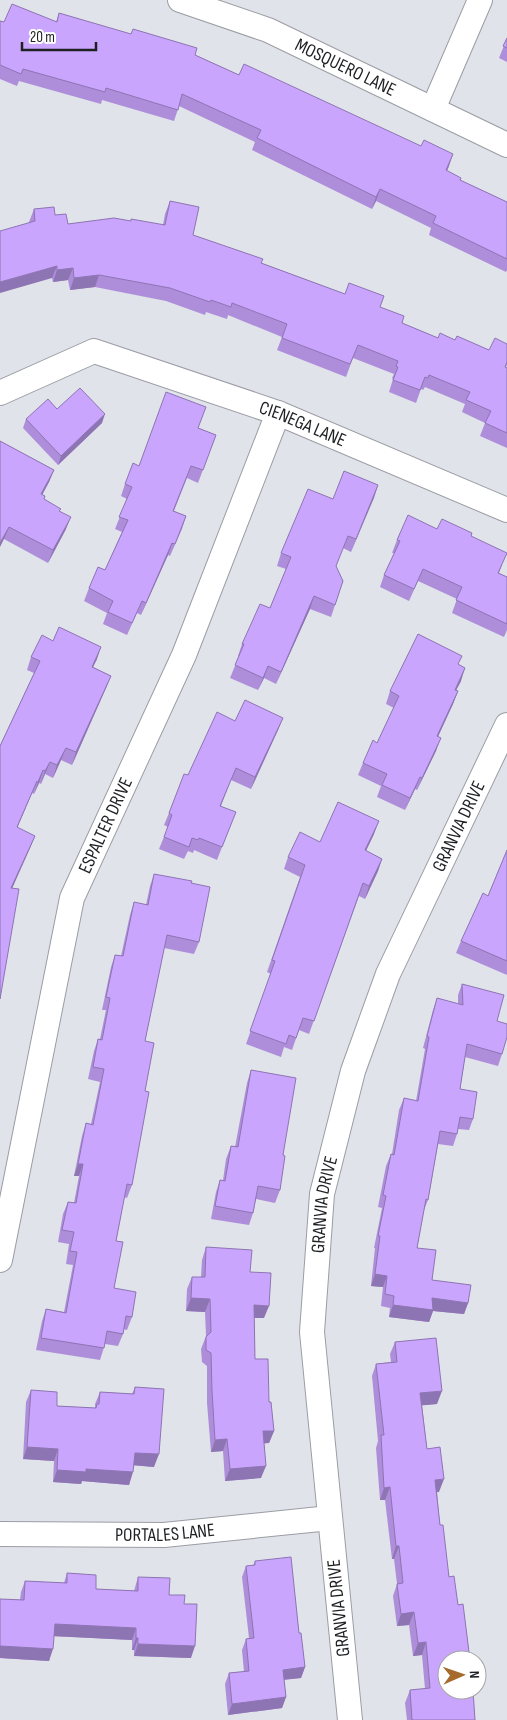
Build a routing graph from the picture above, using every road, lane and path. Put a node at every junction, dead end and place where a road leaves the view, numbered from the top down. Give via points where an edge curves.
1 (180, 0) edge
2 (480, 0) edge
3 (433, 109) junction
4 (507, 145) edge
5 (0, 393) edge
6 (278, 412) junction
7 (507, 510) edge
8 (507, 725) edge
9 (0, 1260) edge
10 (330, 1518) junction
11 (0, 1534) edge
12 (350, 1720) edge

1 - 3 street, MOSQUERO LANE via 268,30
2 - 3 street
3 - 4 street, MOSQUERO LANE
5 - 6 street, CIENEGA LANE via 94,351
6 - 7 street, CIENEGA LANE
6 - 9 street, ESPALTER DRIVE via 184,655 72,898
8 - 10 street, GRANVIA DRIVE via 388,974 353,1071 322,1194 312,1332
10 - 11 street, PORTALES LANE via 164,1535
10 - 12 street, GRANVIA DRIVE

